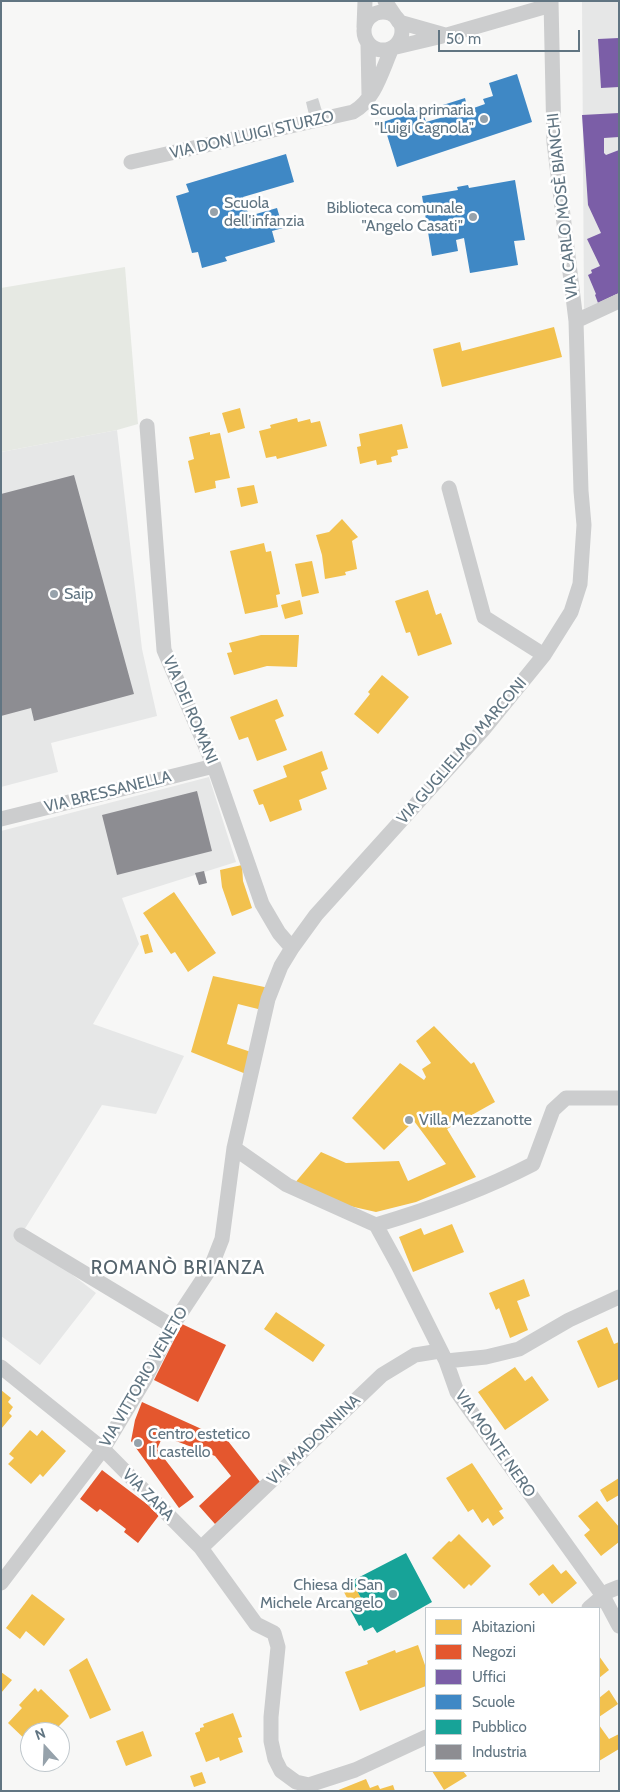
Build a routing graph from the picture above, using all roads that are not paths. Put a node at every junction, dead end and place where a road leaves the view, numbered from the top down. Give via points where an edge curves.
1 (365, 1) edge
2 (385, 1) edge
3 (551, 3) edge
4 (399, 22) junction
5 (447, 35) junction
6 (366, 37) junction
7 (392, 48) junction
8 (369, 99) junction
9 (131, 162) dead end
10 (619, 301) edge
11 (576, 321) junction
12 (147, 426) dead end
13 (449, 488) dead end
14 (544, 655) junction
15 (214, 766) junction
16 (1, 819) edge
17 (292, 948) junction
18 (619, 1098) edge
19 (234, 1148) junction
20 (376, 1225) junction
21 (21, 1235) dead end
22 (619, 1298) edge
23 (172, 1326) junction
24 (443, 1356) junction
25 (1, 1367) edge
26 (103, 1449) junction
27 (200, 1548) junction
28 (1, 1583) edge
29 (619, 1587) edge
30 (603, 1596) junction
31 (590, 1607) edge
32 (619, 1626) edge
33 (425, 1737) edge

1 - 6 street
2 - 4 street
3 - 5 street
3 - 11 street, VIA CARLO MOSÈ BIANCHI via 554,142
4 - 5 street
4 - 6 street via 391,14 379,13 368,19
4 - 7 street via 402,34
5 - 7 street
6 - 7 street via 372,47
6 - 8 street
7 - 8 street
8 - 9 street, VIA DON LUIGI STURZO via 353,112
10 - 11 street
11 - 14 street, VIA GUGLIELMO MARCONI via 584,525 580,584 571,612
12 - 15 street, VIA DEI ROMANI via 164,650
13 - 14 street via 484,618
14 - 17 street, VIA GUGLIELMO MARCONI via 483,730 316,915
15 - 16 street, VIA BRESSANELLA
15 - 17 street, VIA DEI ROMANI via 262,904
17 - 19 street, VIA GUGLIELMO MARCONI via 268,999
18 - 20 street via 566,1098 553,1110 533,1164 505,1179
19 - 20 street via 287,1185
19 - 23 street, VIA VITTORIO VENETO via 222,1240 211,1267
20 - 24 street, VIA MONTE NERO
21 - 23 street
22 - 24 street, VIA MADONNINA via 569,1320 519,1349 486,1357
23 - 26 street, VIA VITTORIO VENETO
24 - 27 street, VIA MADONNINA via 414,1355 382,1374
24 - 30 street, VIA MONTE NERO via 457,1392
25 - 26 street, VIA ZARA
26 - 27 street, VIA ZARA
26 - 28 street, VIA VITTORIO VENETO
27 - 33 street, VIA ZARA via 256,1624 274,1633 278,1647 271,1742 281,1771 296,1782 309,1785 355,1770
29 - 30 street
30 - 31 street
30 - 32 street, VIA MONTE NERO

